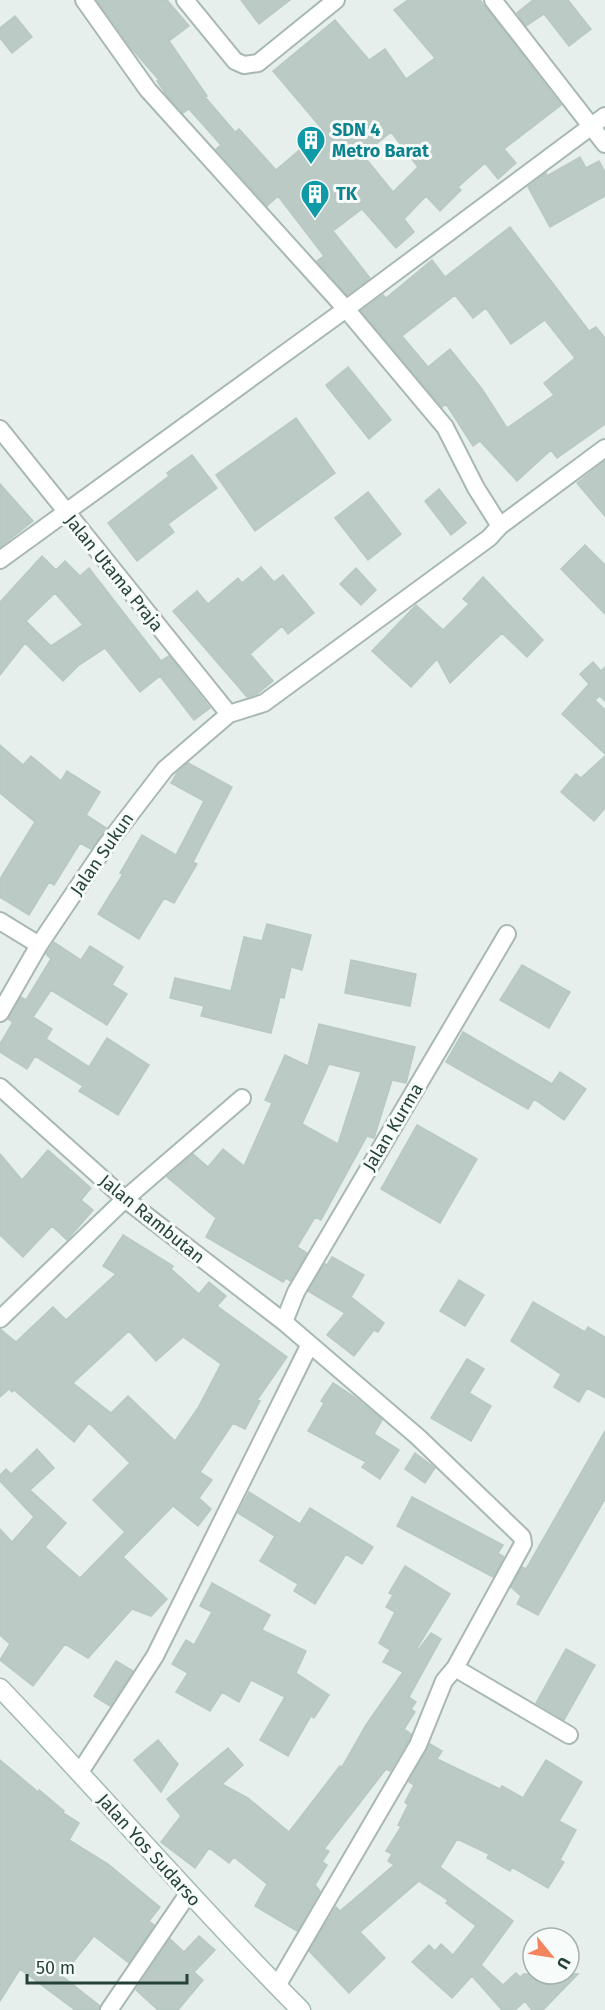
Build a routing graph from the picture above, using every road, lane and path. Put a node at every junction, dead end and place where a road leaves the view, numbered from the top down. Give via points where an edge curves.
1 (84, 0) edge
2 (185, 0) edge
3 (336, 0) edge
4 (493, 0) edge
5 (605, 116) edge
6 (591, 126) junction
7 (605, 144) edge
8 (346, 309) junction
9 (0, 429) edge
10 (605, 448) edge
11 (66, 514) junction
12 (500, 526) junction
13 (0, 560) edge
14 (229, 714) junction
15 (0, 921) edge
16 (507, 934) dead end
17 (39, 945) junction
18 (0, 1013) edge
19 (0, 1087) edge
20 (242, 1098) dead end
21 (124, 1199) junction
22 (0, 1319) edge
23 (284, 1322) junction
24 (309, 1346) junction
25 (455, 1668) junction
26 (0, 1688) edge
27 (569, 1735) dead end
28 (80, 1772) junction
29 (188, 1894) junction
30 (277, 1986) junction
31 (109, 2010) edge
32 (301, 2010) edge

1 - 8 street via 148,90
2 - 3 street via 235,61 249,66 258,63
4 - 6 street
5 - 6 street
6 - 7 street
6 - 8 street
8 - 11 street
8 - 12 street via 445,427
9 - 11 street, Jalan Utama Praja
10 - 12 street
11 - 13 street
11 - 14 street, Jalan Utama Praja
12 - 14 street via 264,703
14 - 17 street, Jalan Sukun via 165,769 105,847
15 - 17 street
16 - 23 street, Jalan Kurma via 296,1292
17 - 18 street, Jalan Sukun
19 - 21 street, Jalan Rambutan
20 - 21 street
21 - 22 street
21 - 23 street, Jalan Rambutan
23 - 24 street, Jalan Rambutan
24 - 25 street, Jalan Rambutan via 418,1437 522,1537 523,1544
24 - 28 street via 155,1656
25 - 27 street
25 - 30 street via 444,1681 418,1745
26 - 28 street, Jalan Yos Sudarso
28 - 29 street, Jalan Yos Sudarso
29 - 30 street, Jalan Yos Sudarso
29 - 31 street
30 - 32 street, Jalan Yos Sudarso

